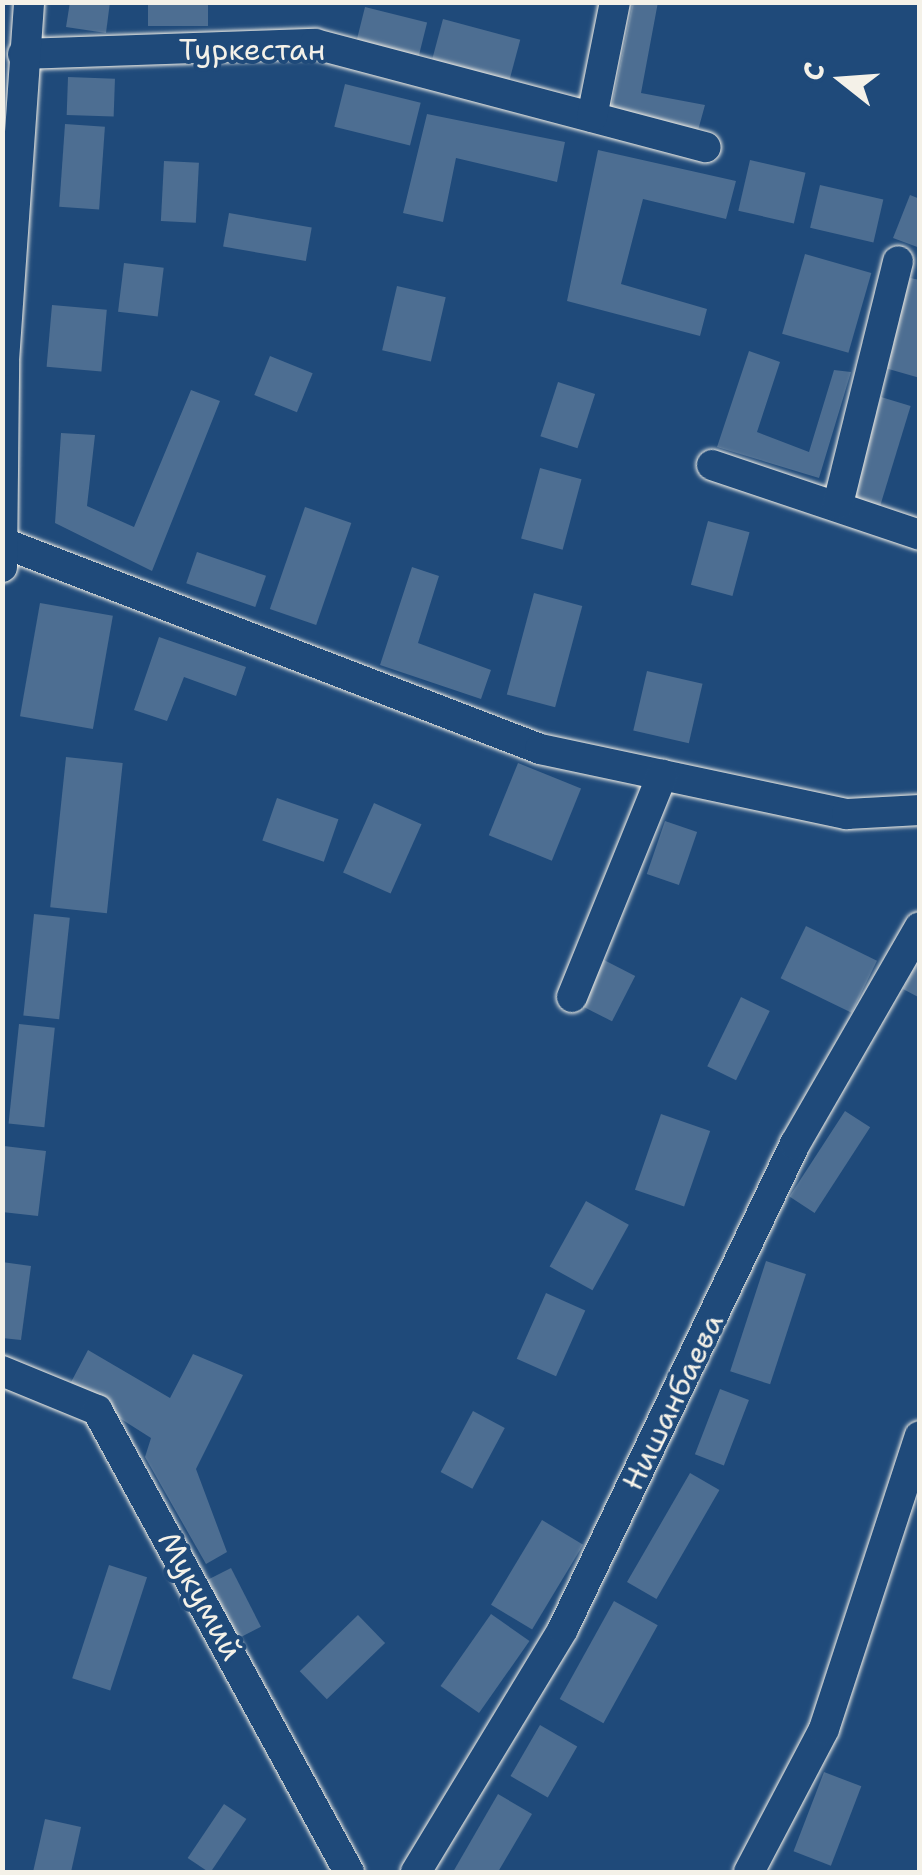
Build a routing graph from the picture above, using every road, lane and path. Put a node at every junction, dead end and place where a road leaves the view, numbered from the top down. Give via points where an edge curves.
1 (29, 2) edge
2 (615, 2) edge
3 (22, 54) junction
4 (592, 117) junction
5 (706, 148) dead end
6 (898, 261) dead end
7 (3, 361) edge
8 (712, 464) dead end
9 (838, 504) junction
10 (920, 535) edge
11 (4, 556) edge
12 (662, 775) junction
13 (920, 810) edge
14 (920, 927) edge
15 (572, 998) dead end
16 (2, 1371) edge
17 (920, 1436) edge
18 (349, 1872) edge
19 (416, 1872) edge
20 (750, 1872) edge

1 - 3 street
2 - 4 street
3 - 4 street, Туркестан via 315,44
3 - 7 street
4 - 5 street, Туркестан
6 - 9 street
7 - 11 street
8 - 9 street
9 - 10 street
11 - 12 street via 540,749
12 - 13 street via 847,814
12 - 15 street
14 - 19 street, Нишанбаева via 795,1144 563,1629
16 - 18 street, Мукумий via 97,1410
17 - 20 street via 824,1729

